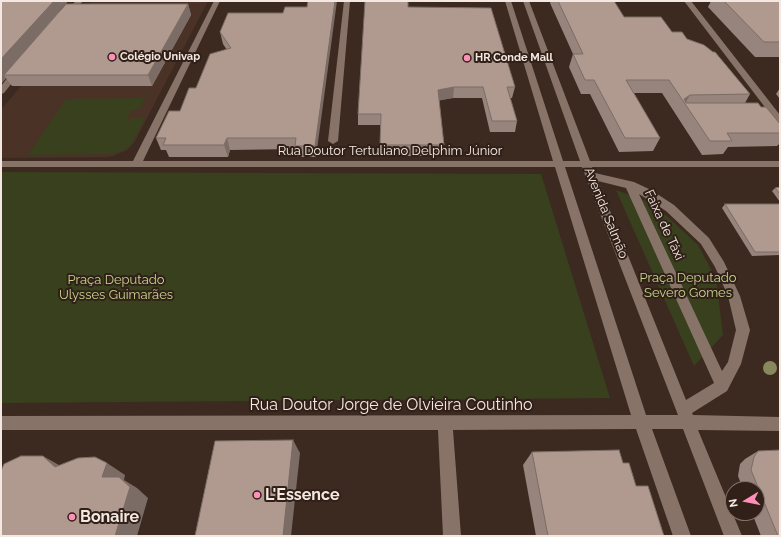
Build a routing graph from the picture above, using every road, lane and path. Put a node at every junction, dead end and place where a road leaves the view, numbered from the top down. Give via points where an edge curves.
1 (80, 1) edge
2 (217, 1) edge
3 (347, 1) edge
4 (508, 1) edge
5 (526, 1) edge
6 (687, 1) edge
7 (60, 22) edge
8 (26, 62) edge
9 (1, 91) edge
10 (758, 112) edge
11 (772, 112) junction
12 (780, 122) edge
13 (333, 141) dead end
14 (1, 164) edge
15 (136, 164) junction
16 (558, 164) junction
17 (586, 164) junction
18 (780, 164) edge
19 (591, 176) junction
20 (630, 185) junction
21 (722, 386) junction
22 (685, 416) junction
23 (444, 422) junction
24 (643, 422) junction
25 (1, 423) edge
26 (780, 424) edge
27 (452, 536) edge
28 (682, 536) edge
29 (733, 536) edge

1 - 7 street
2 - 15 street
3 - 13 street
4 - 16 street, Avenida Salmão
5 - 17 street, Avenida Salmão
6 - 11 street
8 - 9 street
10 - 11 street
11 - 12 street
14 - 15 street, Rua Doutor Tertuliano Delphim Júnior
15 - 16 street, Rua Doutor Tertuliano Delphim Júnior
16 - 17 street, Rua Doutor Tertuliano Delphim Júnior
16 - 24 street, Avenida Salmão via 630,390
17 - 18 street, Rua Doutor Tertuliano Delphim Júnior
17 - 19 street, Avenida Salmão
19 - 20 street
19 - 22 street, Avenida Salmão
20 - 21 street, Faixa de Táxi
20 - 21 street via 670,208 705,241 720,265 731,290 743,330 734,364
21 - 22 street
22 - 24 street, Rua Doutor Jorge de Olvieira Coutinho
22 - 26 street, Rua Doutor Jorge de Olvieira Coutinho
22 - 29 street, Avenida Salmão
23 - 24 street, Rua Doutor Jorge de Olvieira Coutinho
23 - 25 street, Rua Doutor Jorge de Olvieira Coutinho
23 - 27 street
24 - 28 street, Avenida Salmão

